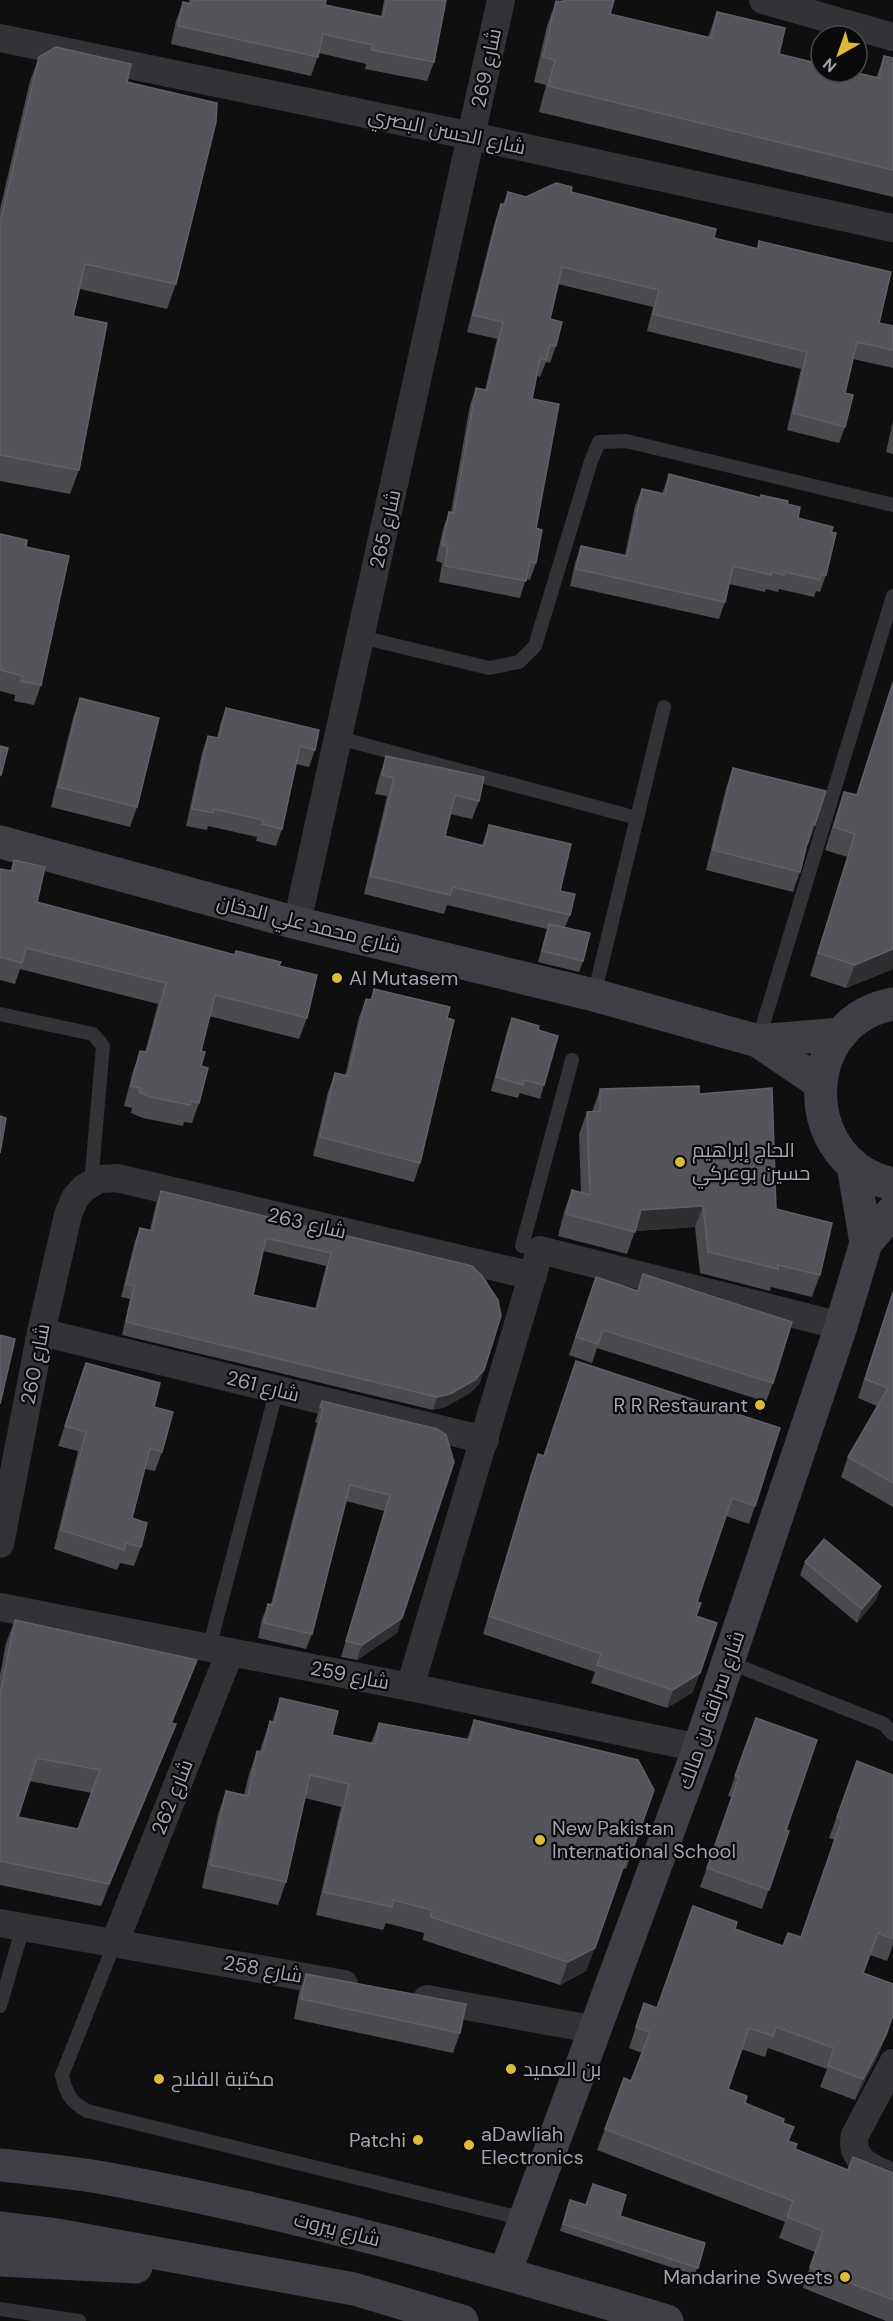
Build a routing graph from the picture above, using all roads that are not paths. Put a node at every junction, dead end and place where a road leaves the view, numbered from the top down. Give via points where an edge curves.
1 (501, 0) edge
2 (769, 1) edge
3 (893, 37) edge
4 (0, 38) edge
5 (472, 136) junction
6 (893, 228) edge
7 (893, 505) edge
8 (893, 596) edge
9 (362, 637) junction
10 (664, 707) dead end
11 (339, 738) junction
12 (637, 818) junction
13 (0, 842) edge
14 (297, 922) junction
15 (594, 995) junction
16 (893, 1004) edge
17 (0, 1014) edge
18 (841, 1034) junction
19 (758, 1041) junction
20 (572, 1060) dead end
21 (820, 1083) junction
22 (853, 1165) junction
23 (893, 1184) edge
24 (87, 1186) junction
25 (893, 1211) edge
26 (866, 1243) junction
27 (536, 1263) junction
28 (841, 1326) junction
29 (41, 1332) junction
30 (276, 1389) junction
31 (485, 1440) junction
32 (0, 1544) edge
33 (0, 1607) edge
34 (219, 1650) junction
35 (728, 1662) junction
36 (410, 1687) junction
37 (893, 1734) edge
38 (699, 1748) junction
39 (12, 1925) edge
40 (115, 1942) junction
41 (0, 2006) edge
42 (597, 2030) junction
43 (893, 2063) edge
44 (0, 2143) edge
45 (0, 2165) edge
46 (102, 2177) junction
47 (893, 2177) edge
48 (524, 2219) junction
49 (0, 2228) edge
50 (0, 2260) edge
51 (505, 2273) junction
52 (276, 2275) junction
53 (0, 2309) edge
54 (80, 2321) edge
55 (462, 2321) edge
56 (667, 2321) edge

1 - 5 street, شارع 269
2 - 3 street
4 - 5 street, شارع الحسن البصري
5 - 6 street, شارع الحسن البصري
5 - 9 street, شارع 265
7 - 9 lane via 626,441 599,442 535,646 519,662 489,668
8 - 19 lane
9 - 11 street, شارع 265
10 - 12 lane
11 - 12 lane
11 - 14 street, شارع 265
12 - 15 lane
13 - 14 street, شارع محمد علي الدخان
14 - 15 street, شارع محمد علي الدخان
15 - 19 street, شارع محمد علي الدخان
16 - 18 street via 869,1012
17 - 24 lane via 93,1035 103,1046
18 - 19 street, شارع محمد علي الدخان
18 - 21 street via 831,1049
19 - 21 street, شارع محمد علي الدخان
20 - 27 lane via 522,1246
21 - 22 street via 826,1128
22 - 23 street
22 - 26 street, شارع سراقة بن مالك
24 - 27 street, شارع 263 via 99,1179 117,1178
24 - 29 street, شارع 260 via 75,1198 68,1215
25 - 26 street, شارع سراقة بن مالك
26 - 28 street, شارع سراقة بن مالك
27 - 28 street, شارع 263
27 - 31 street
28 - 35 street, شارع سراقة بن مالك
29 - 30 street, شارع 261
29 - 32 street, شارع 260
30 - 31 street, شارع 261
30 - 34 lane
31 - 36 street
33 - 34 street, شارع 259
34 - 36 street, شارع 259
34 - 40 street, شارع 262
35 - 37 lane via 884,1724
35 - 38 street, شارع سراقة بن مالك
36 - 38 street, شارع 259
38 - 42 street, شارع سراقة بن مالك
39 - 40 street, شارع 258
39 - 41 lane
40 - 42 street, شارع 258
40 - 48 lane via 62,2074 72,2102 87,2111
42 - 48 street, شارع سراقة بن مالك
43 - 47 street via 855,2136 854,2146 866,2164
44 - 46 street
45 - 46 street, شارع بيروت
46 - 51 street, شارع بيروت via 247,2208
48 - 51 street, شارع سراقة بن مالك
49 - 52 street
50 - 52 street
51 - 56 street, شارع بيروت
52 - 55 street via 354,2289
53 - 54 lane

